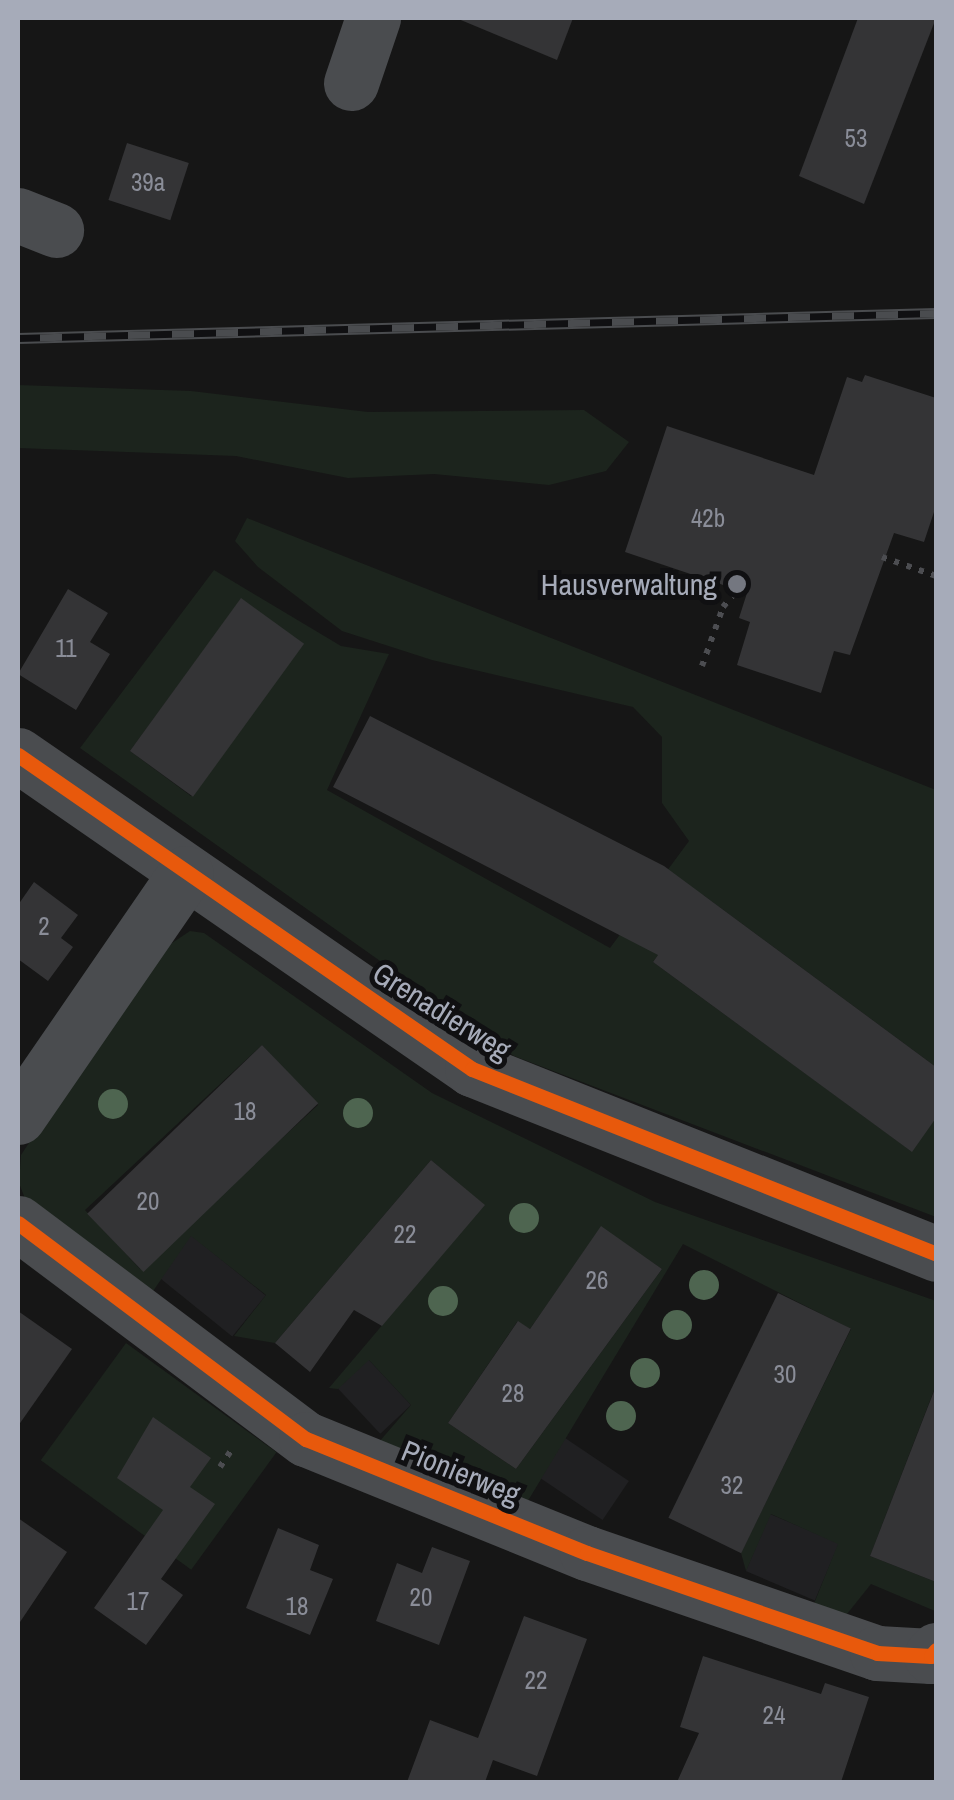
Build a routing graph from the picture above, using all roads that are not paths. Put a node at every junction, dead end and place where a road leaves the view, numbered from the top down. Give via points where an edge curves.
1 (373, 18) edge
2 (351, 82) dead end
3 (18, 755) edge
4 (186, 873) junction
5 (18, 1117) edge
6 (18, 1224) edge
7 (936, 1254) edge
8 (936, 1650) edge

1 - 2 street
3 - 4 street, Grenadierweg
4 - 5 street
4 - 7 street, Grenadierweg via 472,1069
6 - 8 street, Pionierweg via 306,1439 587,1553 877,1653 931,1656

